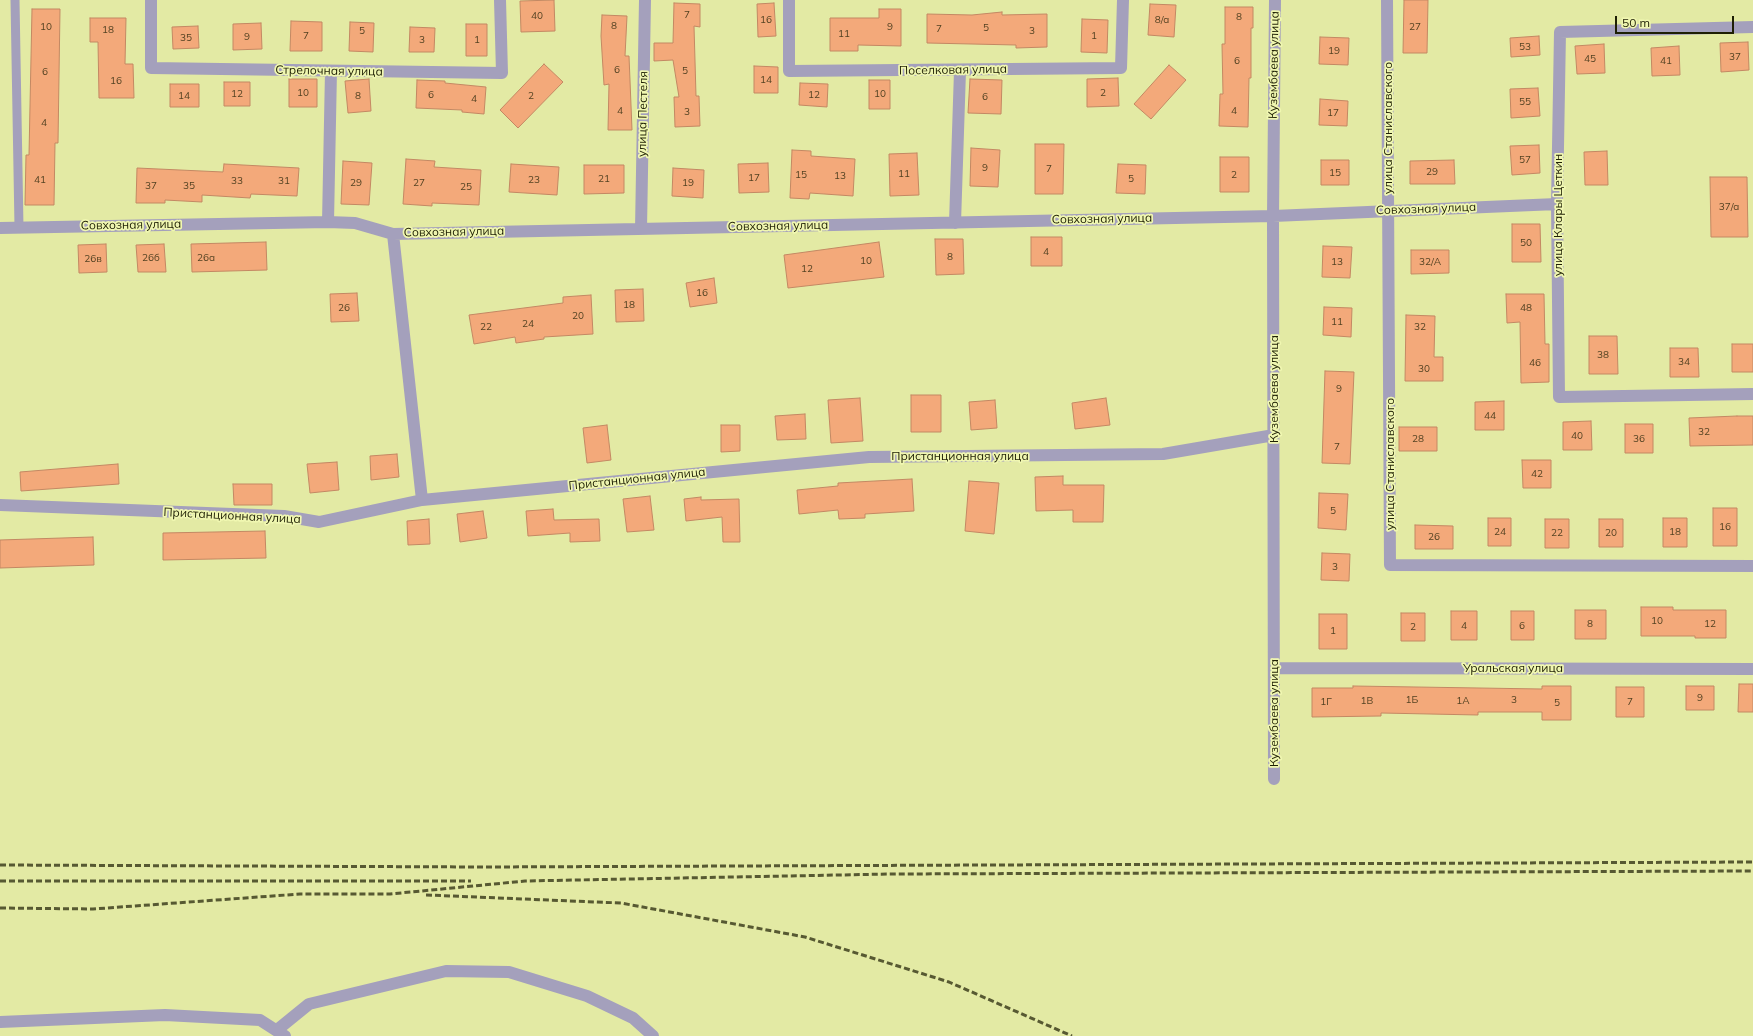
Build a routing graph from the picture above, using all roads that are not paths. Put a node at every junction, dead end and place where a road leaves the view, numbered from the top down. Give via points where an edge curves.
1 (15, 0) edge
2 (151, 0) edge
3 (500, 0) edge
4 (645, 0) edge
5 (789, 0) edge
6 (1123, 0) edge
7 (1275, 0) edge
8 (1387, 0) edge
9 (1753, 27) edge
10 (331, 71) junction
11 (960, 71) junction
12 (1557, 204) junction
13 (1388, 211) junction
14 (1273, 216) junction
15 (328, 222) junction
16 (955, 222) junction
17 (19, 227) junction
18 (0, 228) edge
19 (641, 229) junction
20 (394, 234) junction
21 (1753, 394) edge
22 (1274, 435) junction
23 (422, 500) junction
24 (0, 505) edge
25 (1753, 566) edge
26 (1274, 668) junction
27 (1753, 669) edge
28 (1274, 779) dead end
29 (0, 1022) edge
30 (281, 1033) edge
31 (653, 1036) edge

1 - 17 lane
2 - 10 street, Стрелочная улица via 151,68
3 - 10 street, Стрелочная улица via 502,73
4 - 19 street, улица Пестеля
5 - 11 street, Поселковая улица via 789,71
6 - 11 street, Поселковая улица via 1121,68
7 - 14 street, Кузембаева улица
8 - 13 street, улица Станиславского
9 - 12 street, улица Клары Цеткин via 1560,32
10 - 15 street
11 - 16 street
12 - 13 street, Совхозная улица
12 - 21 street, улица Клары Цеткин via 1559,397
13 - 14 street, Совхозная улица
13 - 25 street, улица Станиславского via 1390,565
14 - 16 street, Совхозная улица
14 - 22 street, Кузембаева улица
15 - 17 street, Совхозная улица
15 - 20 street, Совхозная улица via 355,223
16 - 19 street, Совхозная улица
17 - 18 street, Совхозная улица
19 - 20 street, Совхозная улица
20 - 23 street
22 - 23 street, Пристанционная улица via 1163,454 869,457
22 - 26 street, Кузембаева улица
23 - 24 street, Пристанционная улица via 319,522 284,516
26 - 27 street, Уральская улица
26 - 28 street, Кузембаева улица
29 - 30 street via 165,1015 260,1020
30 - 31 street via 309,1004 446,971 462,971 509,972 587,996 633,1018

